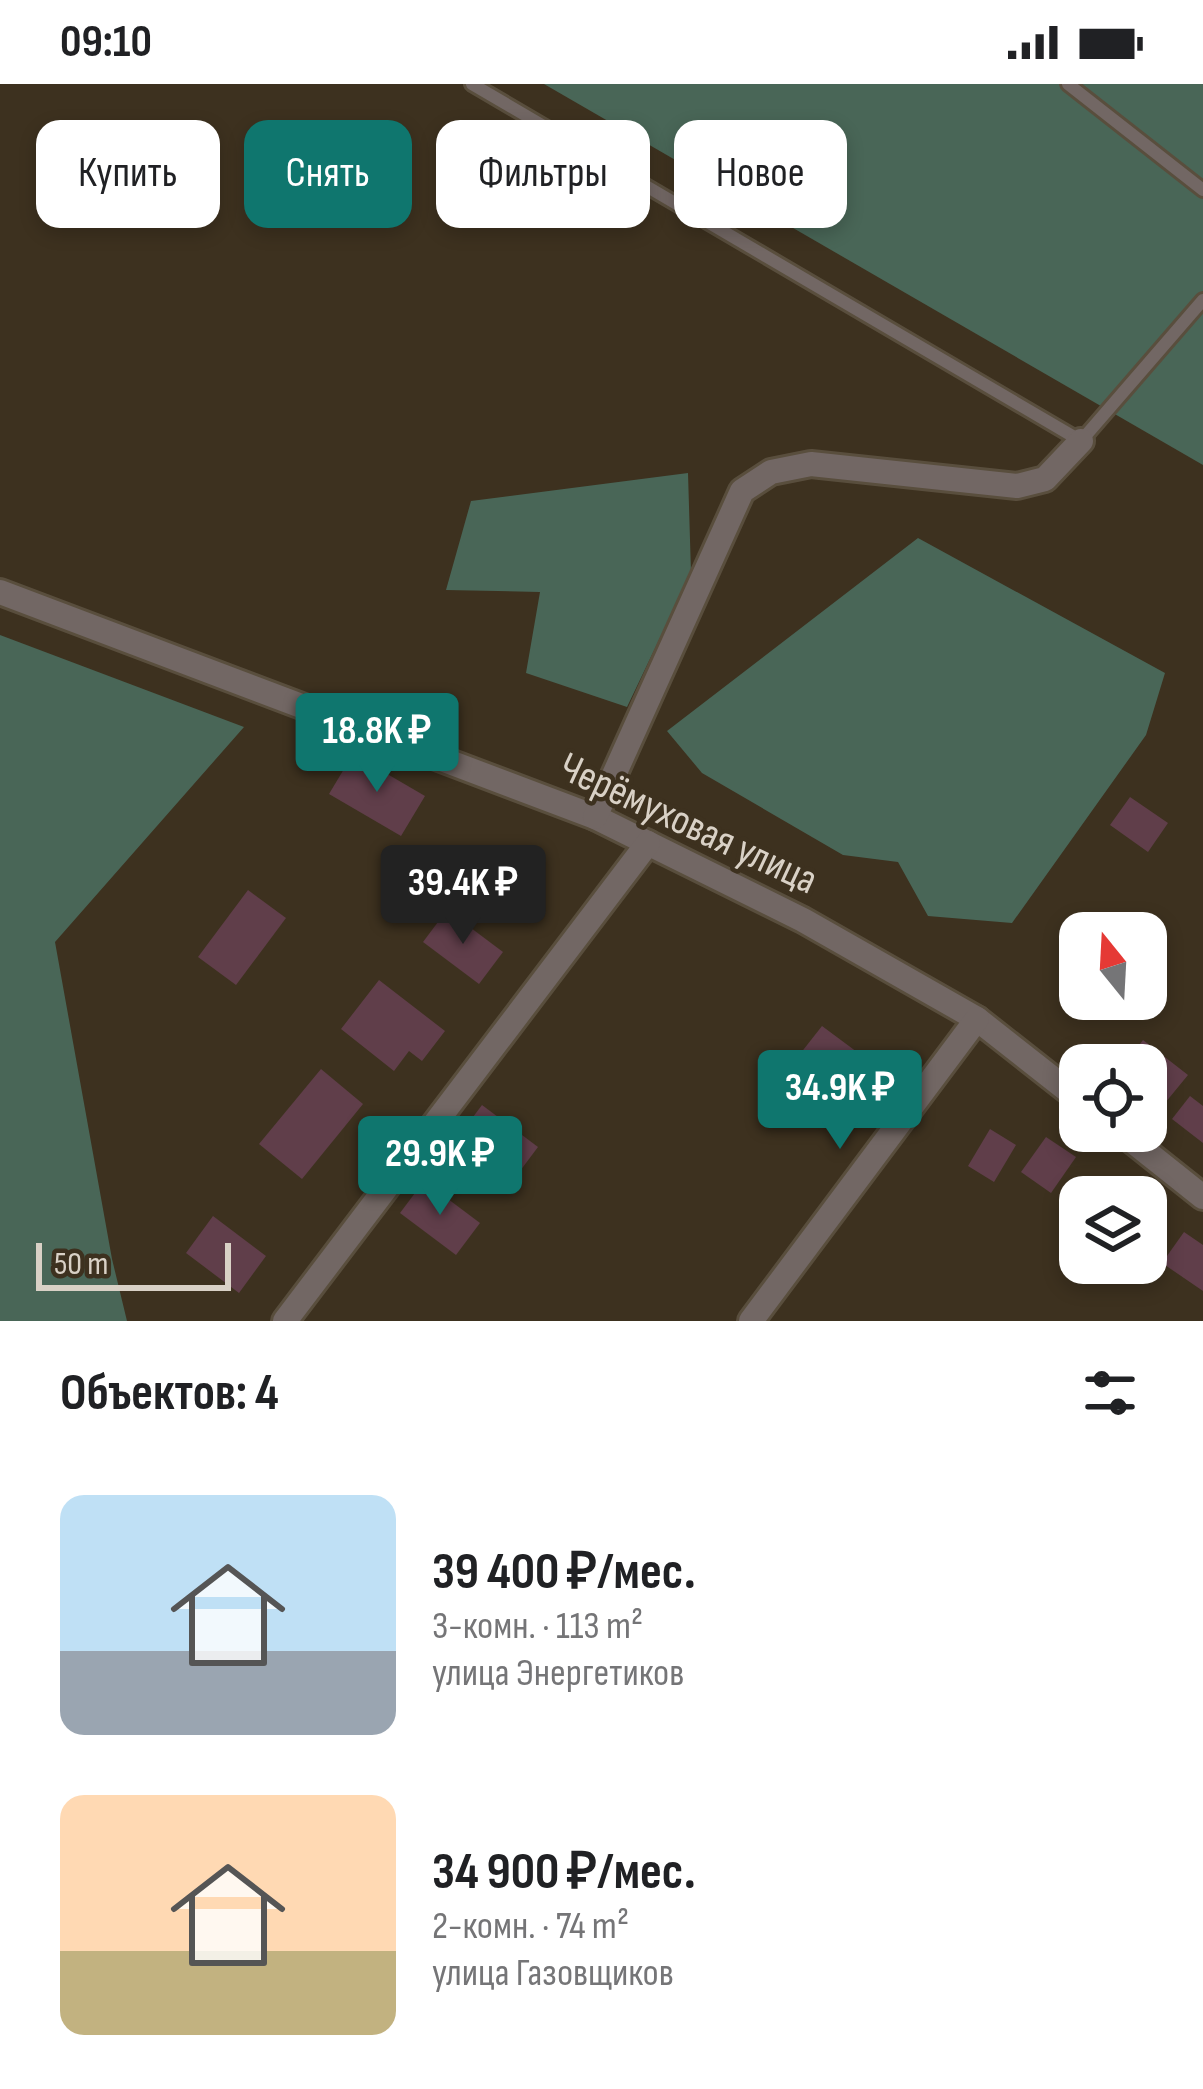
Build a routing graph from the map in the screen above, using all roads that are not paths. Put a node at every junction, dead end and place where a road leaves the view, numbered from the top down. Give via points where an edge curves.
1 (472, 84) edge
2 (1069, 84) edge
3 (1203, 190) edge
4 (1203, 300) edge
5 (1081, 441) junction
6 (0, 592) edge
7 (595, 817) junction
8 (648, 843) junction
9 (977, 1018) junction
10 (1059, 1083) edge
11 (1146, 1152) edge
12 (1203, 1197) edge
13 (285, 1321) edge
14 (751, 1321) edge

1 - 5 lane
2 - 3 lane
4 - 5 lane
5 - 7 street via 1046,478 1017,486 811,464 771,472 742,490
6 - 7 street, Черёмуховая улица
7 - 8 street, Черёмуховая улица
8 - 9 street, Черёмуховая улица
8 - 13 street
9 - 10 street, Черёмуховая улица
9 - 14 street
11 - 12 street

